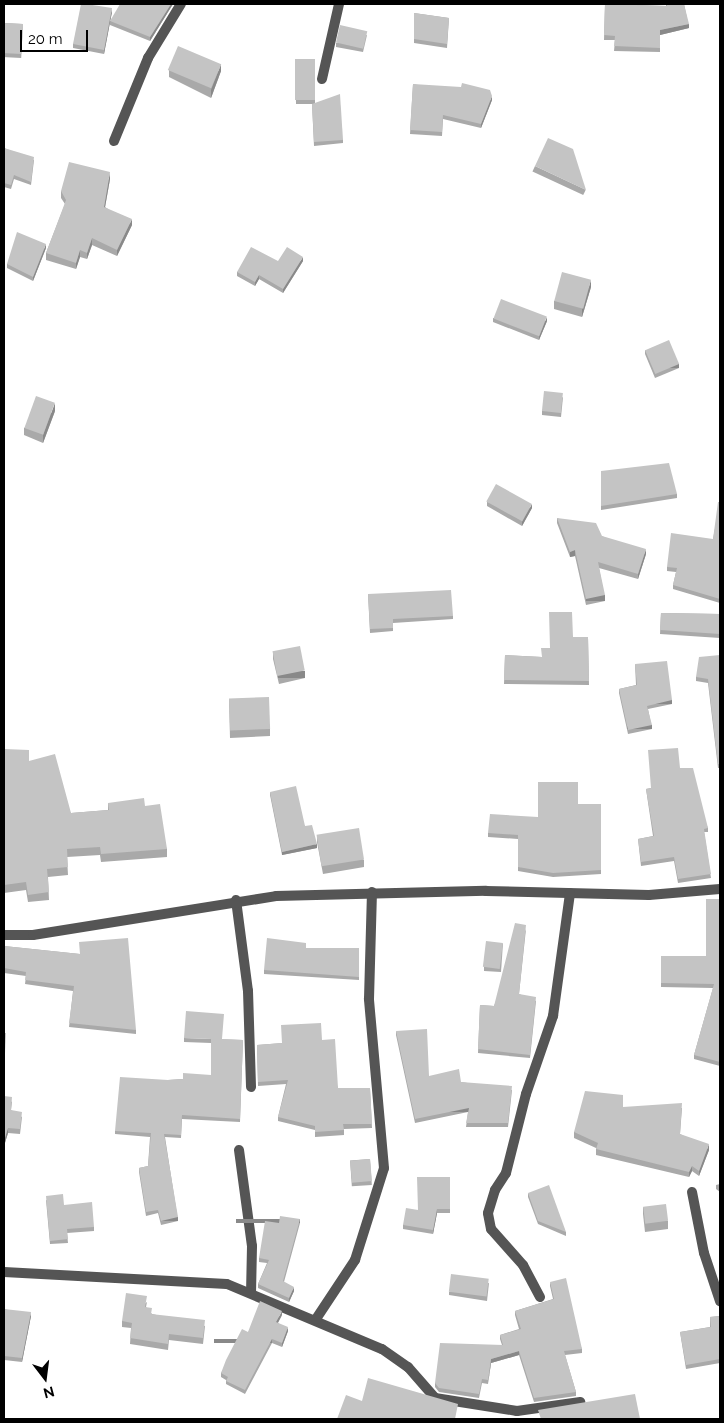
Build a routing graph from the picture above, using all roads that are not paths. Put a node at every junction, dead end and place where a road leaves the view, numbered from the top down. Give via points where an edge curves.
1 (181, 4) edge
2 (339, 4) edge
3 (322, 79) dead end
4 (114, 141) dead end
5 (720, 889) edge
6 (372, 892) junction
7 (570, 893) junction
8 (236, 900) junction
9 (4, 935) edge
10 (251, 1086) dead end
11 (239, 1150) dead end
12 (692, 1192) dead end
13 (4, 1272) edge
14 (251, 1293) junction
15 (540, 1297) dead end
16 (720, 1302) edge
17 (316, 1318) junction
18 (580, 1402) edge

1 - 4 street via 148,58
2 - 3 street
5 - 7 street via 649,895
6 - 7 street
6 - 8 street
6 - 17 street via 369,999 384,1168 355,1260
7 - 15 street via 554,1016 526,1094 506,1173 495,1190 488,1213 491,1229 523,1265
8 - 9 street via 40,934
8 - 10 street via 248,991
11 - 14 street via 252,1246
12 - 16 street via 704,1253
13 - 14 street via 149,1283 214,1283
14 - 17 street
17 - 18 street via 382,1349 408,1367 435,1398 517,1411

